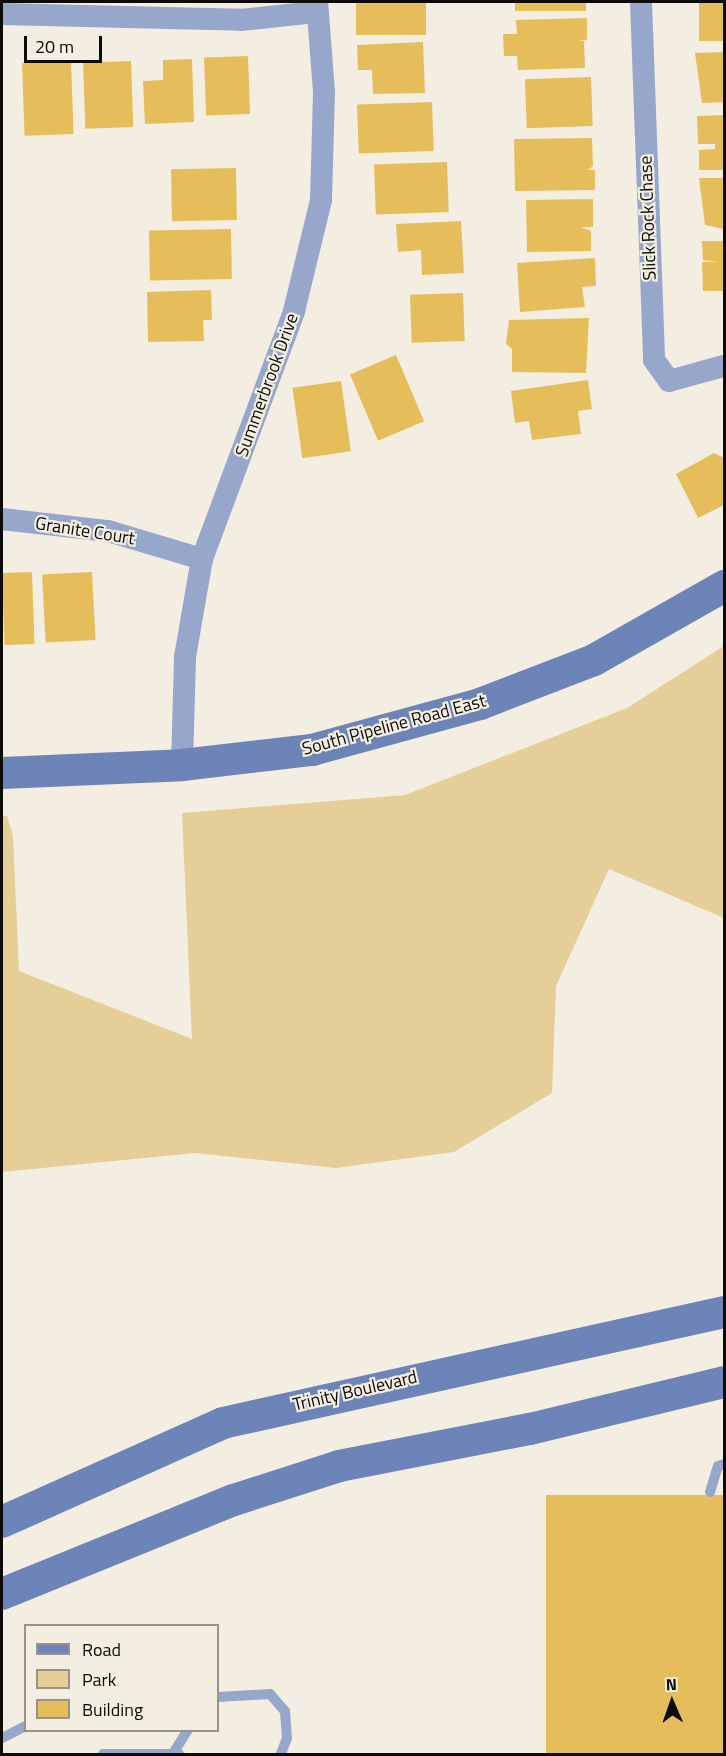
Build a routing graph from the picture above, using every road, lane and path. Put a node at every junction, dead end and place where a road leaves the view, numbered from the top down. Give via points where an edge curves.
1 (641, 2) edge
2 (317, 7) edge
3 (2, 14) edge
4 (720, 368) edge
5 (2, 519) edge
6 (202, 559) junction
7 (724, 586) edge
8 (182, 765) junction
9 (2, 773) edge
10 (724, 1312) edge
11 (724, 1382) edge
12 (721, 1465) edge
13 (710, 1492) dead end
14 (2, 1522) edge
15 (2, 1594) edge
16 (219, 1697) edge
17 (24, 1727) edge
18 (188, 1732) edge
19 (2, 1737) edge
20 (177, 1753) edge
21 (103, 1755) edge
22 (281, 1755) edge

1 - 4 street, Slick Rock Chase via 654,360 669,381
2 - 3 street via 241,20
2 - 6 street, Summerbrook Drive via 324,92 321,200 294,311
5 - 6 street, Granite Court via 108,531
6 - 8 street, Summerbrook Drive via 185,657
7 - 8 main road, South Pipeline Road East via 594,660 480,704 312,750
8 - 9 main road, South Pipeline Road East
10 - 14 main road, Trinity Boulevard via 223,1423
11 - 15 main road via 530,1429 339,1466 234,1500
12 - 13 lane
16 - 22 lane via 270,1694 285,1711 287,1738
17 - 19 lane
18 - 20 lane
20 - 21 lane

